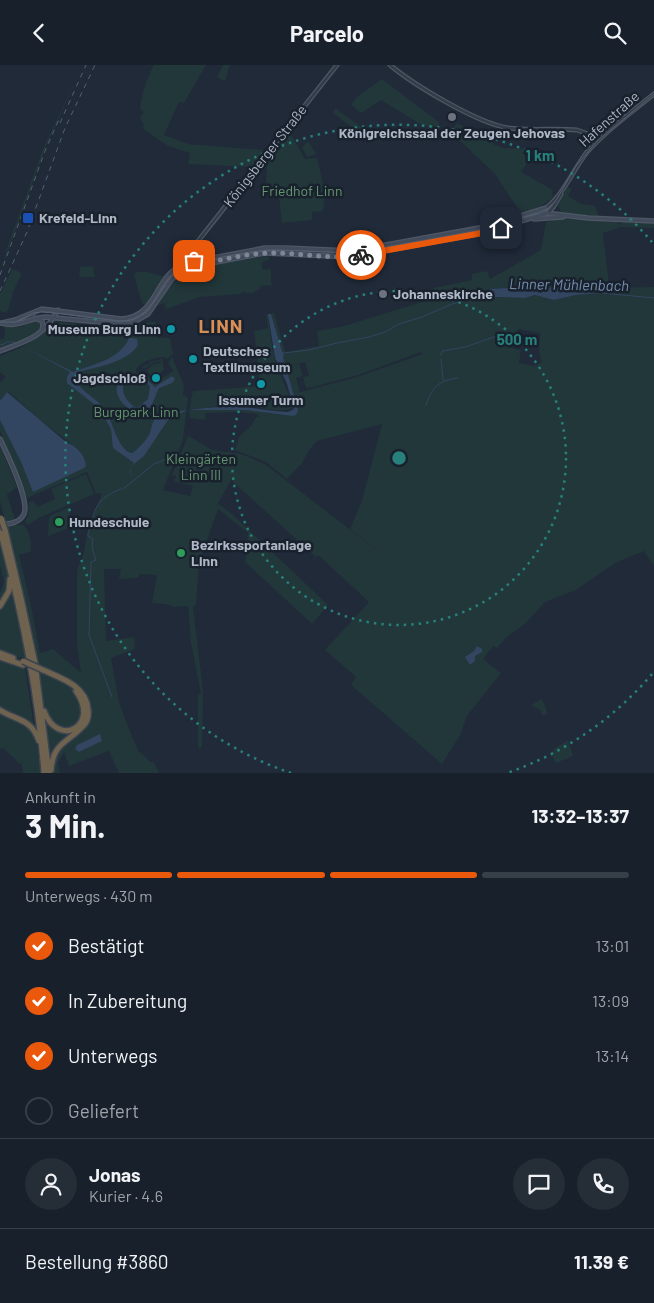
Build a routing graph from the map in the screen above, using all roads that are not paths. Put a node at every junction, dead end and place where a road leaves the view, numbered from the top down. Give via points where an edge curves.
1 (337, 65) edge
2 (390, 65) edge
3 (654, 94) edge
4 (597, 141) junction
5 (564, 188) junction
6 (546, 208) joint
7 (535, 212) junction
8 (548, 213) junction
9 (568, 216) junction
10 (524, 220) junction
11 (654, 221) edge
12 (193, 247) junction
13 (194, 261) junction
14 (186, 263) junction
15 (190, 267) junction
16 (58, 310) junction
17 (54, 317) junction
18 (35, 318) junction
19 (0, 323) edge
20 (42, 331) junction
21 (0, 351) edge
22 (0, 439) edge
23 (1, 516) edge
24 (0, 525) edge
25 (2, 531) edge
26 (10, 566) junction
27 (0, 606) edge
28 (0, 653) edge
29 (0, 657) edge
30 (23, 663) junction
31 (43, 672) junction
32 (40, 698) junction
33 (0, 710) edge
34 (43, 763) junction
35 (44, 773) edge
36 (50, 773) edge

1 - 12 street, Königsberger Straße
2 - 4 street via 403,76 486,122 508,128 577,130
3 - 4 street, Hafenstraße
4 - 5 street, Hafenstraße
5 - 6 street, Hafenstraße
5 - 8 street, Hafenstraße
6 - 7 main road, Hafenstraße
7 - 8 main road
7 - 13 main road, Hafenstraße via 475,229 353,251 265,248
8 - 9 main road
8 - 10 main road
9 - 10 main road
9 - 11 main road
10 - 15 main road via 477,234 351,257 265,253
12 - 13 street
12 - 14 street, Königsberger Straße
13 - 14 main road, Hafenstraße
13 - 15 street
14 - 15 street
14 - 16 main road, Hafenstraße via 167,276 143,313 135,316 121,319
15 - 17 main road via 172,279 148,314 132,323
16 - 17 main road
16 - 19 main road via 37,310
17 - 18 main road
17 - 20 main road
18 - 19 main road via 13,325
18 - 20 main road via 43,323
20 - 21 main road via 28,341
22 - 24 main road via 25,506 20,519
23 - 25 highway, bridge
25 - 26 highway
25 - 32 highway via 32,647
26 - 27 highway via 9,591
26 - 34 highway via 32,673
28 - 30 highway
29 - 30 highway
30 - 31 highway, bridge
31 - 32 highway via 76,691 84,705 83,721 72,730 57,729 47,720
31 - 36 highway via 66,680 79,689 88,707 85,724 66,739 55,754
32 - 36 highway
33 - 34 highway via 32,728
34 - 35 highway

